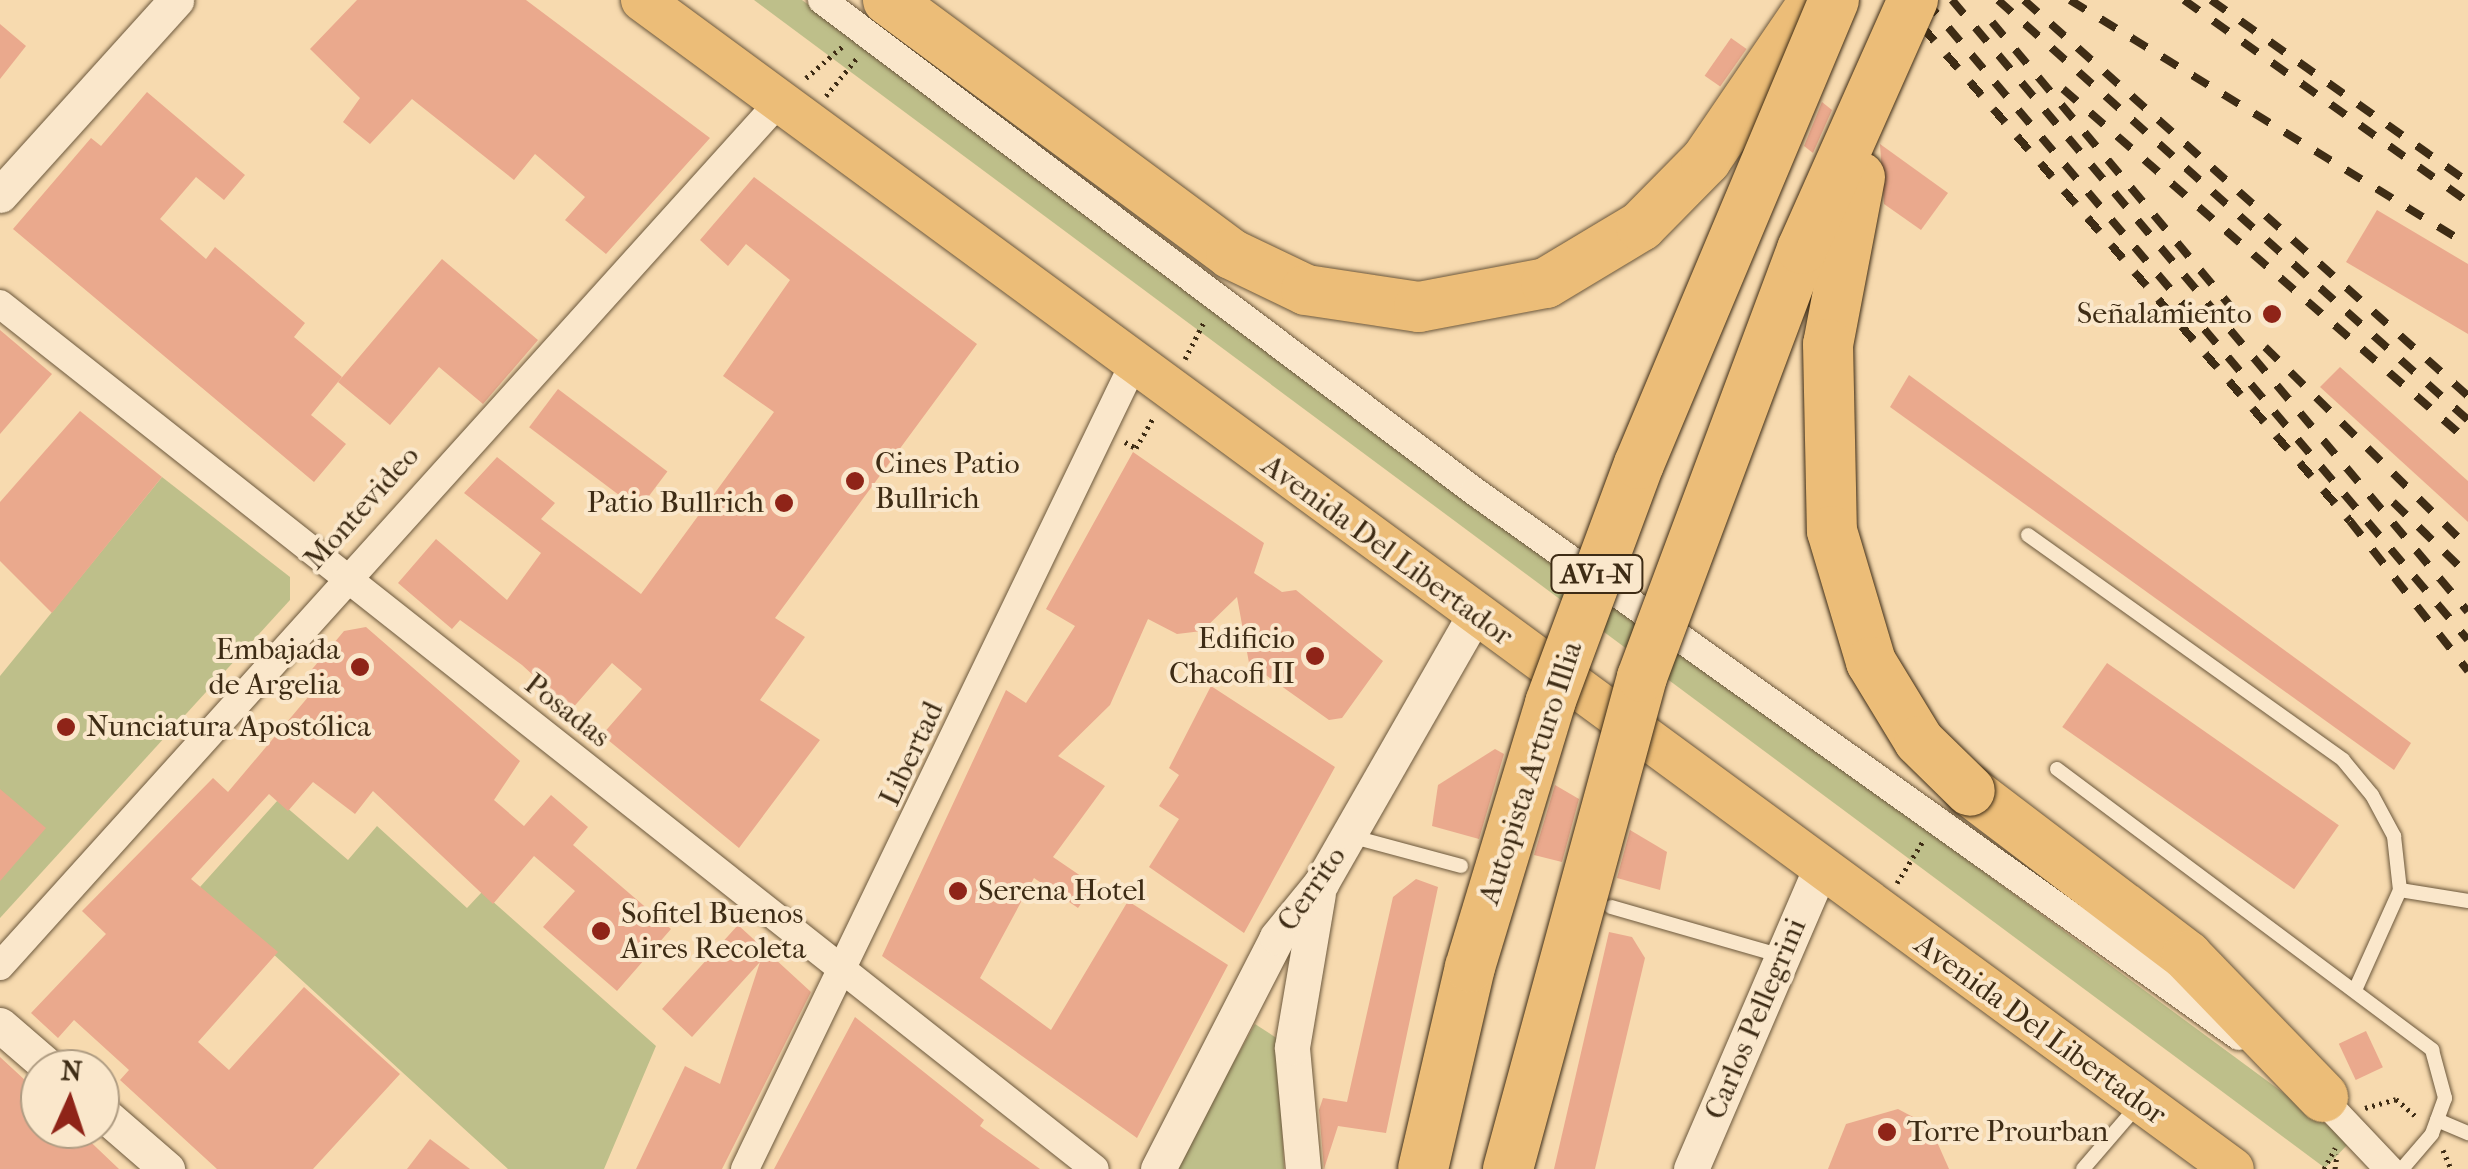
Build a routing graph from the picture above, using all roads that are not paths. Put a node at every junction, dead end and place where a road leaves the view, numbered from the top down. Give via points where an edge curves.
1 (176, 0) edge
2 (642, 0) edge
3 (822, 0) edge
4 (888, 0) edge
5 (1815, 0) edge
6 (1834, 0) edge
7 (1916, 0) edge
8 (793, 111) junction
9 (0, 195) edge
10 (0, 304) edge
11 (1133, 364) junction
12 (2028, 535) dead end
13 (344, 576) junction
14 (1475, 614) junction
15 (2057, 769) dead end
16 (1350, 836) junction
17 (1461, 866) dead end
18 (1820, 870) junction
19 (1321, 883) junction
20 (2400, 890) junction
21 (2468, 902) edge
22 (1611, 907) dead end
23 (1782, 956) junction
24 (0, 966) edge
25 (845, 972) junction
26 (2355, 990) junction
27 (0, 1025) edge
28 (28, 1049) edge
29 (2141, 1102) junction
30 (2337, 1121) junction
31 (2434, 1127) junction
32 (120, 1129) edge
33 (2468, 1134) edge
34 (167, 1169) edge
35 (745, 1169) edge
36 (1095, 1169) edge
37 (1158, 1169) edge
38 (1303, 1169) edge
39 (1423, 1169) edge
40 (1508, 1169) edge
41 (1691, 1169) edge
42 (2084, 1169) edge
43 (2232, 1169) edge
44 (2389, 1169) edge
45 (2402, 1169) edge

1 - 9 street
2 - 8 main road, Avenida Del Libertador
3 - 30 street via 1474,491
4 - 5 highway via 1231,254 1306,290 1420,308 1546,282 1641,226 1706,160
6 - 39 highway, Autopista Arturo Illia / AV1-N, bridge via 1639,464 1557,685 1470,967
7 - 30 highway, bridge via 1840,256 1826,495 1871,662 1919,741 1970,792 2187,956
7 - 40 highway, AV1-N, bridge via 1781,302 1642,677
8 - 11 main road, Avenida Del Libertador
8 - 13 street, Montevideo
10 - 13 street, Posadas
11 - 14 main road, Avenida Del Libertador
11 - 25 street, Libertad
12 - 20 lane via 2343,760 2394,836
13 - 24 street, Montevideo
13 - 25 street, Posadas
14 - 16 street, Cerrito
14 - 18 main road, Avenida Del Libertador
15 - 26 lane
16 - 17 lane
16 - 19 street, Cerrito
18 - 23 street, Carlos Pellegrini
18 - 29 main road, Avenida Del Libertador
19 - 37 street, Cerrito via 1277,937
19 - 38 street via 1292,1046
20 - 21 lane
20 - 26 lane
22 - 23 lane
23 - 41 street, Carlos Pellegrini
25 - 35 street, Libertad
25 - 36 street, Posadas
26 - 31 lane via 2432,1050 2443,1070
27 - 28 street
29 - 42 lane
29 - 43 main road, Avenida Del Libertador
30 - 44 street
31 - 33 lane
31 - 45 lane
32 - 34 street

